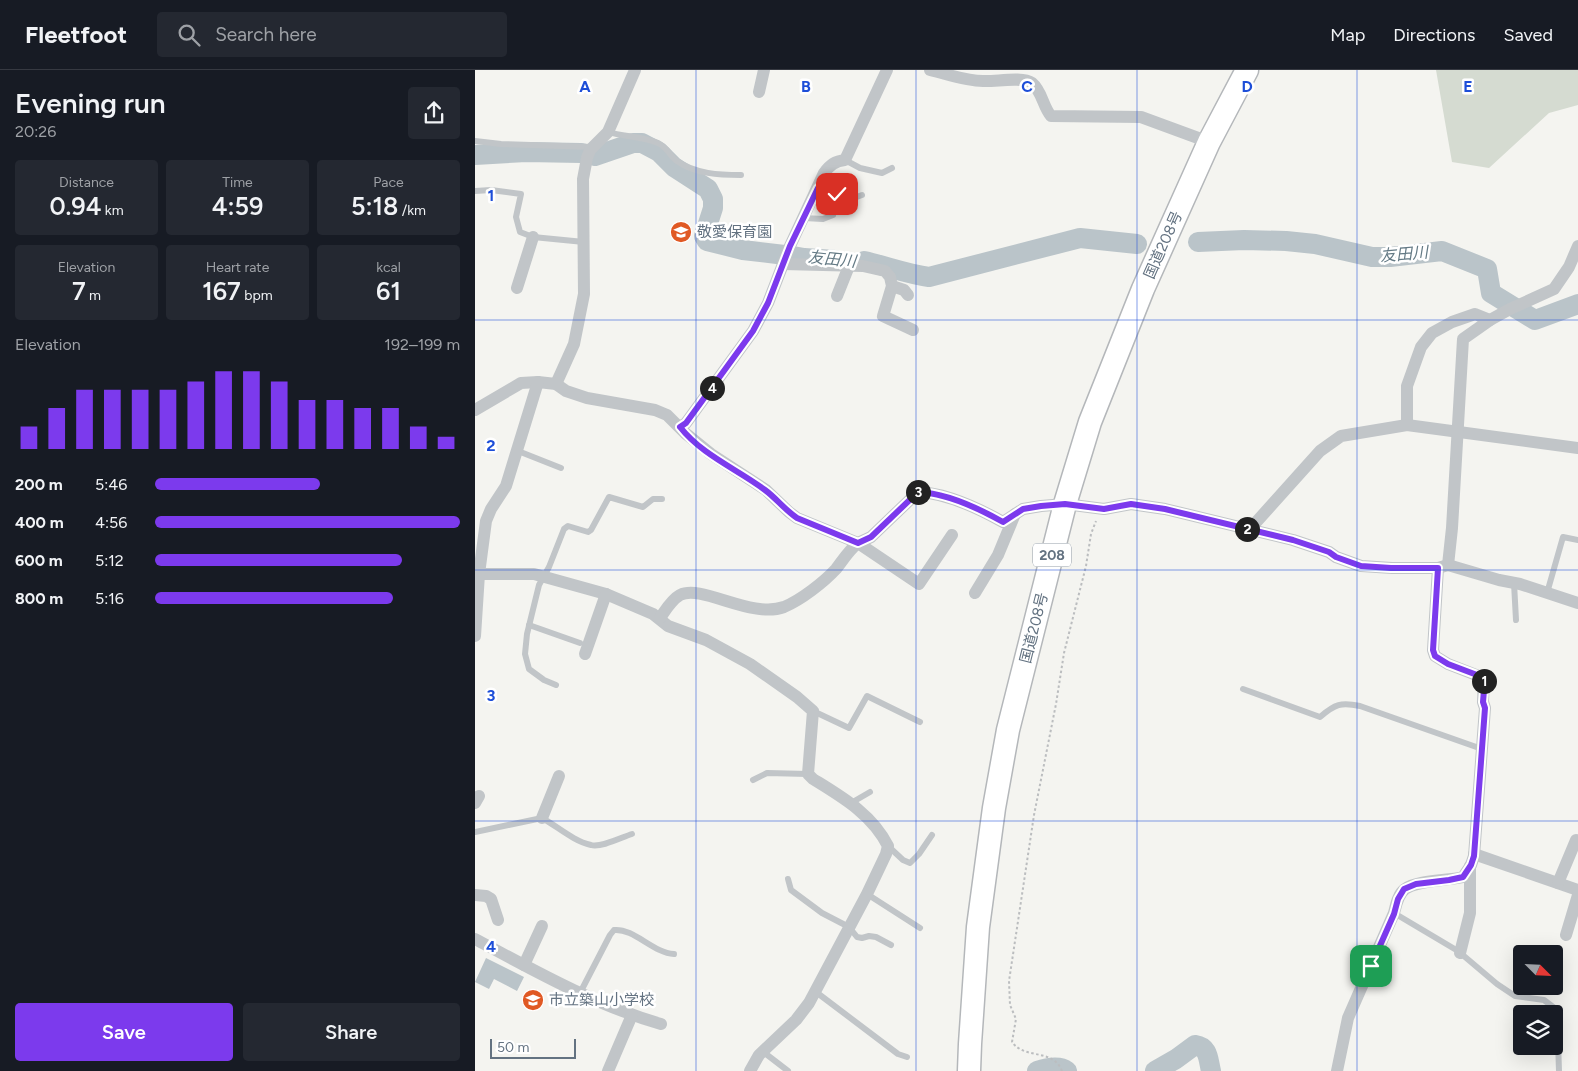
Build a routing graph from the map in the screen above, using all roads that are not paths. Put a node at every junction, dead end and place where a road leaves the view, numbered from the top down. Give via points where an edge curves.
1 (635, 70) edge
2 (764, 70) edge
3 (887, 70) edge
4 (930, 70) edge
5 (1247, 70) edge
6 (759, 92) dead end
7 (608, 132) junction
8 (475, 141) edge
9 (1209, 142) junction
10 (590, 152) junction
11 (845, 160) junction
12 (892, 168) dead end
13 (741, 176) dead end
14 (818, 188) junction
15 (475, 191) edge
16 (863, 195) dead end
17 (833, 215) dead end
18 (804, 218) junction
19 (533, 236) junction
20 (585, 242) junction
21 (1578, 246) edge
22 (784, 262) junction
23 (849, 266) junction
24 (892, 286) junction
25 (517, 288) dead end
26 (908, 294) dead end
27 (837, 296) dead end
28 (1490, 320) junction
29 (913, 330) dead end
30 (539, 382) junction
31 (556, 384) junction
32 (475, 410) edge
33 (1407, 425) junction
34 (680, 427) junction
35 (1457, 432) junction
36 (1578, 448) edge
37 (518, 451) junction
38 (561, 468) dead end
39 (662, 499) dead end
40 (1065, 504) junction
41 (1015, 514) junction
42 (1250, 529) junction
43 (952, 535) dead end
44 (1578, 540) edge
45 (858, 543) junction
46 (1443, 566) junction
47 (477, 574) edge
48 (543, 577) junction
49 (1514, 583) junction
50 (1547, 593) junction
51 (606, 594) junction
52 (975, 594) dead end
53 (1578, 603) edge
54 (660, 618) junction
55 (1516, 620) dead end
56 (529, 625) junction
57 (475, 636) edge
58 (583, 648) joint
59 (556, 685) dead end
60 (1243, 689) dead end
61 (813, 711) junction
62 (920, 722) dead end
63 (1481, 749) junction
64 (808, 774) junction
65 (559, 776) dead end
66 (753, 780) dead end
67 (870, 792) dead end
68 (851, 803) junction
69 (542, 818) junction
70 (475, 832) edge
71 (632, 834) dead end
72 (932, 835) dead end
73 (1578, 841) edge
74 (887, 846) junction
75 (1472, 860) junction
76 (788, 879) dead end
77 (1558, 883) junction
78 (1578, 890) edge
79 (867, 894) junction
80 (475, 895) edge
81 (1578, 895) edge
82 (1394, 914) junction
83 (498, 920) dead end
84 (541, 926) dead end
85 (849, 926) junction
86 (920, 928) dead end
87 (1566, 935) dead end
88 (475, 939) edge
89 (891, 945) dead end
90 (1460, 953) junction
91 (674, 954) dead end
92 (524, 965) junction
93 (816, 992) junction
94 (580, 993) junction
95 (632, 1016) junction
96 (661, 1024) dead end
97 (762, 1051) junction
98 (907, 1057) dead end
99 (608, 1071) edge
100 (750, 1071) edge
101 (788, 1071) edge
102 (969, 1071) edge
103 (1337, 1071) edge
104 (1559, 1071) edge

1 - 7 street
2 - 6 street
3 - 11 street
4 - 9 street via 971,80 1031,82 1051,116 1141,117
5 - 9 highway, 国道208号 / 208
7 - 10 street
7 - 13 lane via 660,144 675,160 692,169
8 - 10 lane
9 - 40 highway, 国道208号 / 208 via 1143,289 1090,422
10 - 20 street via 583,179
11 - 12 lane via 860,168 882,173
11 - 14 street via 830,165
14 - 16 lane via 854,198
14 - 18 street
15 - 19 lane via 521,194 516,217 520,232
17 - 18 lane via 823,219
18 - 22 street
19 - 20 lane
19 - 25 street
20 - 31 street via 584,294 577,332
21 - 28 street via 1554,289
22 - 23 street
22 - 34 street via 753,331
23 - 24 street via 885,271
23 - 27 street
24 - 26 street
24 - 29 street via 883,316
28 - 33 street via 1475,314 1452,322 1426,340 1407,386
28 - 35 street via 1463,339
30 - 31 street
30 - 32 street via 521,383
30 - 37 street
31 - 34 street via 565,391 587,398 655,410 667,415
33 - 35 street
33 - 42 street via 1341,436 1320,451
34 - 45 street via 711,454 766,490 797,518
35 - 36 street
35 - 46 street via 1452,528
37 - 38 lane
37 - 47 street via 506,486 486,521
39 - 48 lane via 653,499 643,507 609,497 591,530 568,526 564,530
40 - 41 street via 1023,509
40 - 42 street via 1101,509 1131,504
40 - 102 highway, 国道208号 / 208 via 1008,730 993,808 978,926
41 - 45 street via 1003,522 952,499 918,492 871,537
41 - 52 street via 994,562
42 - 46 street via 1311,546 1361,566
43 - 45 street via 919,584
44 - 50 lane via 1563,537
45 - 54 street via 825,580 783,607 754,609 687,594 673,601
46 - 49 street
46 - 63 street via 1433,650 1435,656 1448,664 1485,678
47 - 48 street via 534,574
47 - 57 street
48 - 51 street
48 - 56 lane
49 - 50 street
49 - 55 lane
50 - 53 street
51 - 54 street
51 - 58 street
54 - 61 street via 668,626 706,640 751,664
56 - 58 lane
56 - 59 lane via 525,654 529,668
60 - 63 lane via 1319,717 1331,707 1345,703 1361,706
61 - 62 lane via 849,728 867,696
61 - 64 street
63 - 75 street
64 - 66 lane via 767,773
64 - 68 street
65 - 69 street
67 - 68 lane
68 - 74 street via 873,824
69 - 70 lane
69 - 71 lane via 591,846
72 - 74 lane via 910,863
73 - 77 street
74 - 79 street
75 - 77 street
75 - 82 street via 1463,877 1416,884 1404,889
75 - 90 street via 1470,912
76 - 85 lane via 791,890 822,913
77 - 78 street
79 - 85 street
79 - 86 lane
80 - 83 street via 491,899
81 - 87 street
82 - 90 lane
82 - 103 street via 1348,1018
84 - 92 street
85 - 89 lane via 857,937 876,937
85 - 93 street
88 - 92 street
90 - 104 lane via 1515,996 1544,1000 1557,1010
91 - 94 lane via 660,951 624,931 614,930
92 - 94 street
93 - 97 street via 796,1020
93 - 98 lane via 898,1054
94 - 95 street
95 - 96 street
95 - 99 street
97 - 100 street
97 - 101 lane

